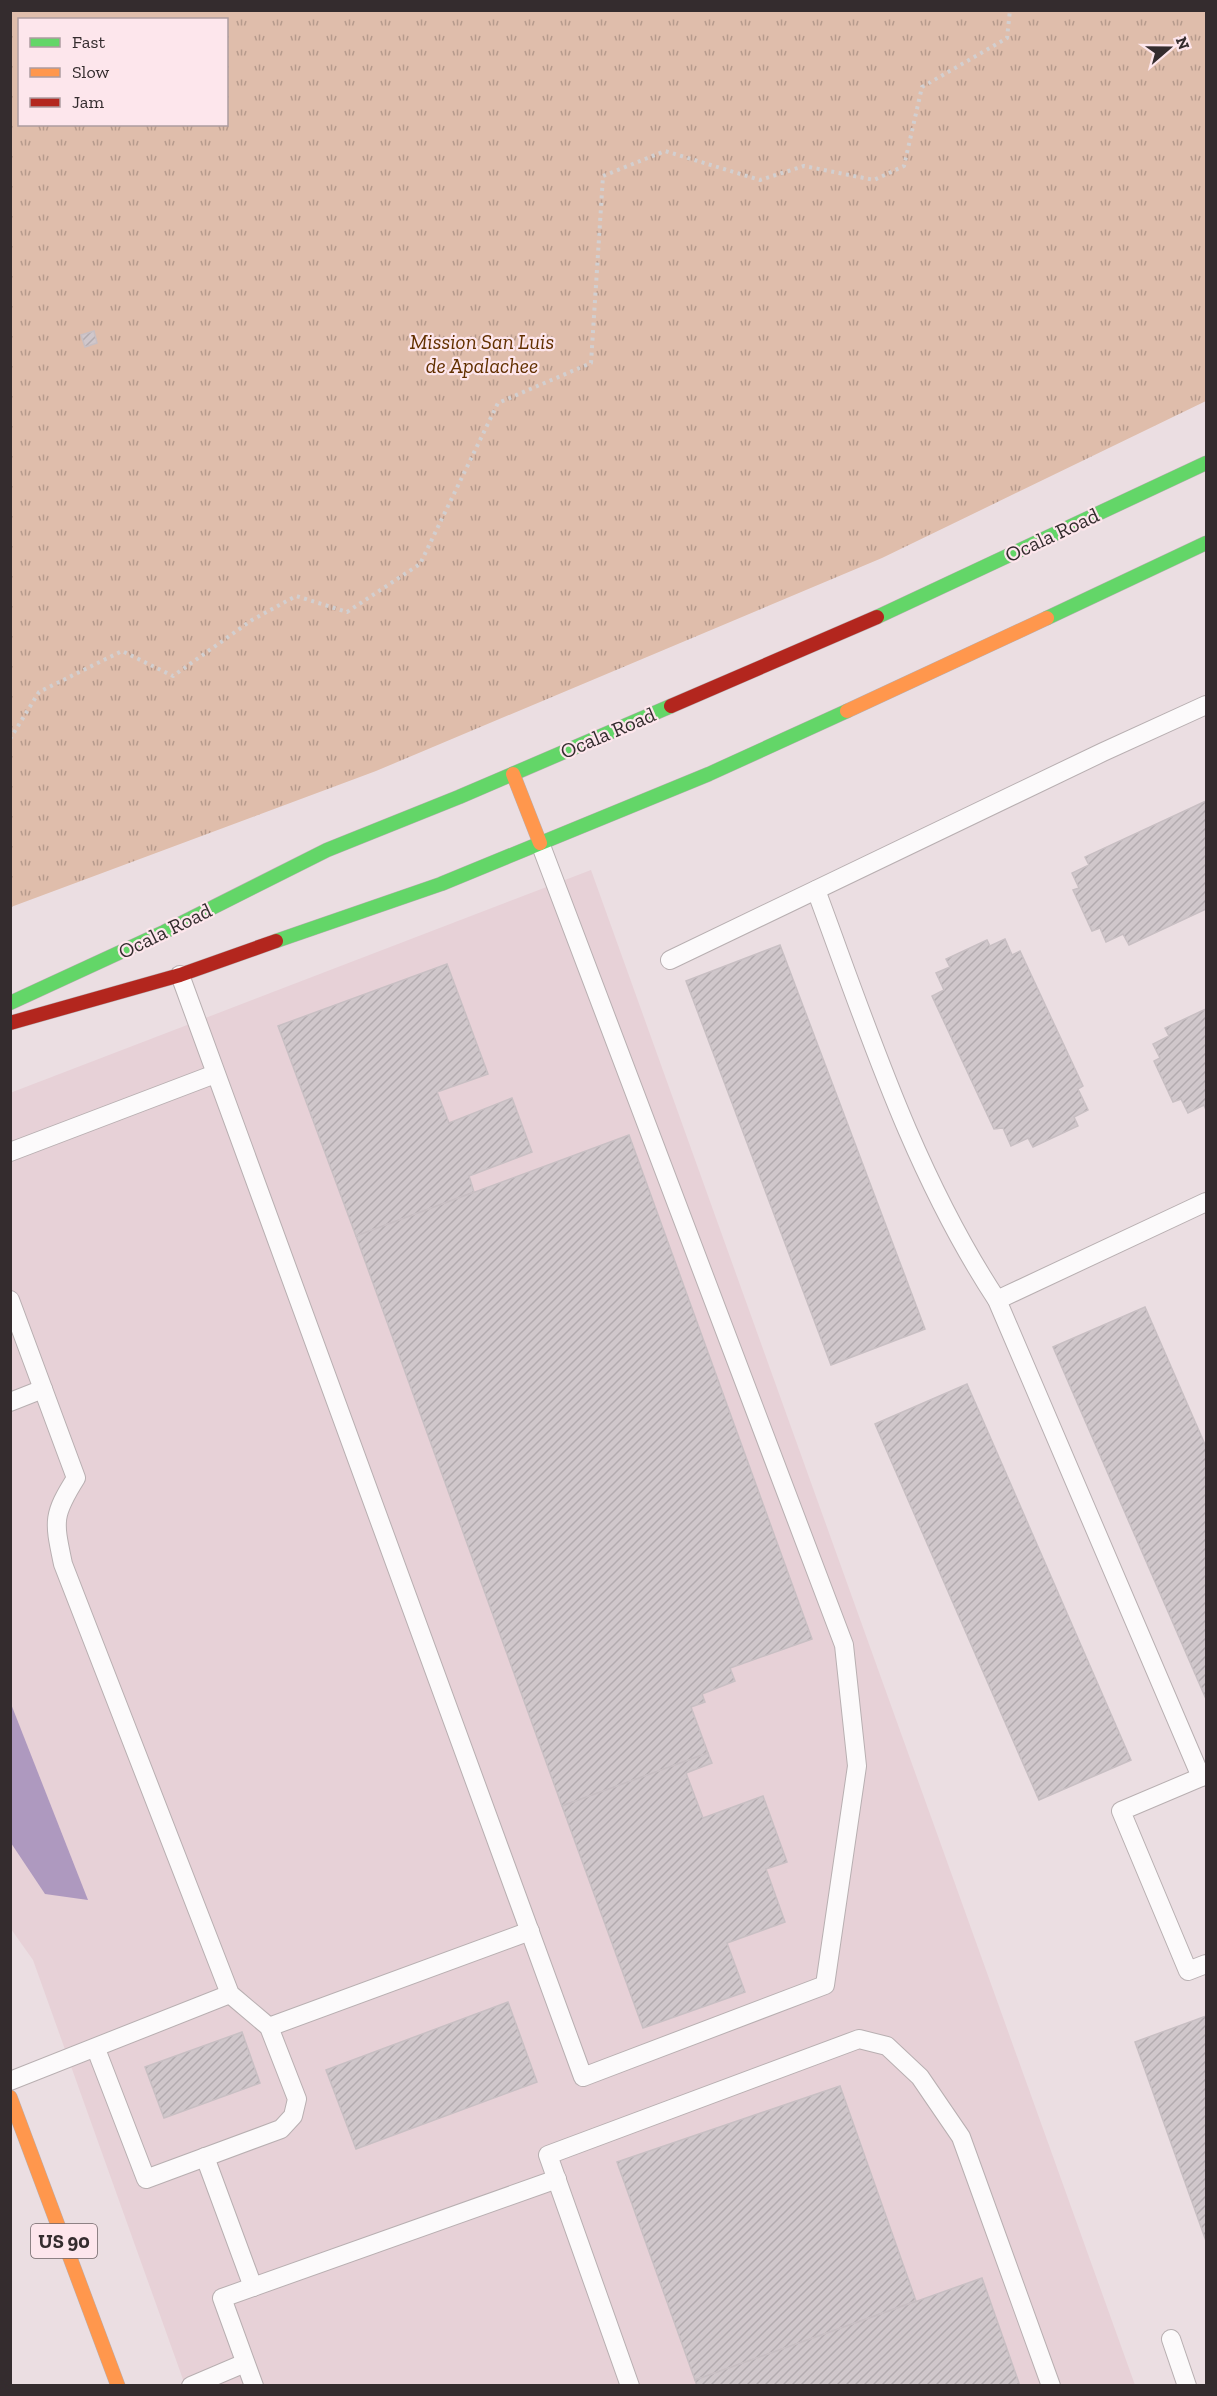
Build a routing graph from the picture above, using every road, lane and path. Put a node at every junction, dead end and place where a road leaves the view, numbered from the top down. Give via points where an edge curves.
1 (1010, 10) edge
2 (1206, 463) edge
3 (1206, 543) edge
4 (1206, 705) edge
5 (10, 739) edge
6 (513, 774) junction
7 (540, 843) junction
8 (816, 890) junction
9 (670, 960) dead end
10 (178, 970) junction
11 (10, 1003) edge
12 (10, 1023) edge
13 (215, 1074) junction
14 (10, 1152) edge
15 (1206, 1202) edge
16 (10, 1300) edge
17 (997, 1300) junction
18 (43, 1389) junction
19 (10, 1402) edge
20 (1204, 1776) edge
21 (530, 1931) junction
22 (1206, 1964) edge
23 (230, 1994) junction
24 (269, 2027) junction
25 (96, 2049) junction
26 (10, 2081) edge
27 (10, 2097) edge
28 (205, 2157) junction
29 (557, 2179) junction
30 (253, 2287) junction
31 (1171, 2339) dead end
32 (246, 2363) junction
33 (118, 2385) edge
34 (191, 2385) edge
35 (254, 2385) edge
36 (630, 2385) edge
37 (1051, 2385) edge
38 (1188, 2385) edge

1 - 5 path via 1007,38 922,87 904,166 874,180 804,166 760,180 664,151 603,176 591,363 498,403 420,564 347,612 296,596 252,620 173,675 122,651 39,692
2 - 6 main road, Ocala Road via 869,621
3 - 7 main road, Ocala Road via 720,769
4 - 8 lane
6 - 7 main road
6 - 11 main road, Ocala Road via 327,850 166,938
7 - 10 main road, Ocala Road via 441,884
7 - 21 lane via 844,1645 857,1766 825,1985 583,2077
8 - 9 lane
8 - 17 lane via 908,1136 973,1263
10 - 12 main road, Ocala Road
10 - 13 lane
13 - 14 lane
13 - 21 lane
15 - 17 lane
16 - 18 lane
17 - 20 lane
18 - 19 lane
18 - 23 lane via 76,1478 59,1504 56,1529 63,1564
20 - 22 lane via 1121,1811 1188,1971
21 - 24 lane
23 - 24 lane
23 - 25 lane
24 - 28 lane via 297,2099 293,2116 280,2129
25 - 26 lane
25 - 28 lane via 146,2179
27 - 33 main road, US 90
28 - 30 lane
29 - 30 lane
29 - 36 lane
29 - 37 lane via 548,2155 859,2039 887,2046 920,2077 961,2137
30 - 32 lane via 222,2298
31 - 38 lane
32 - 34 lane
32 - 35 lane

